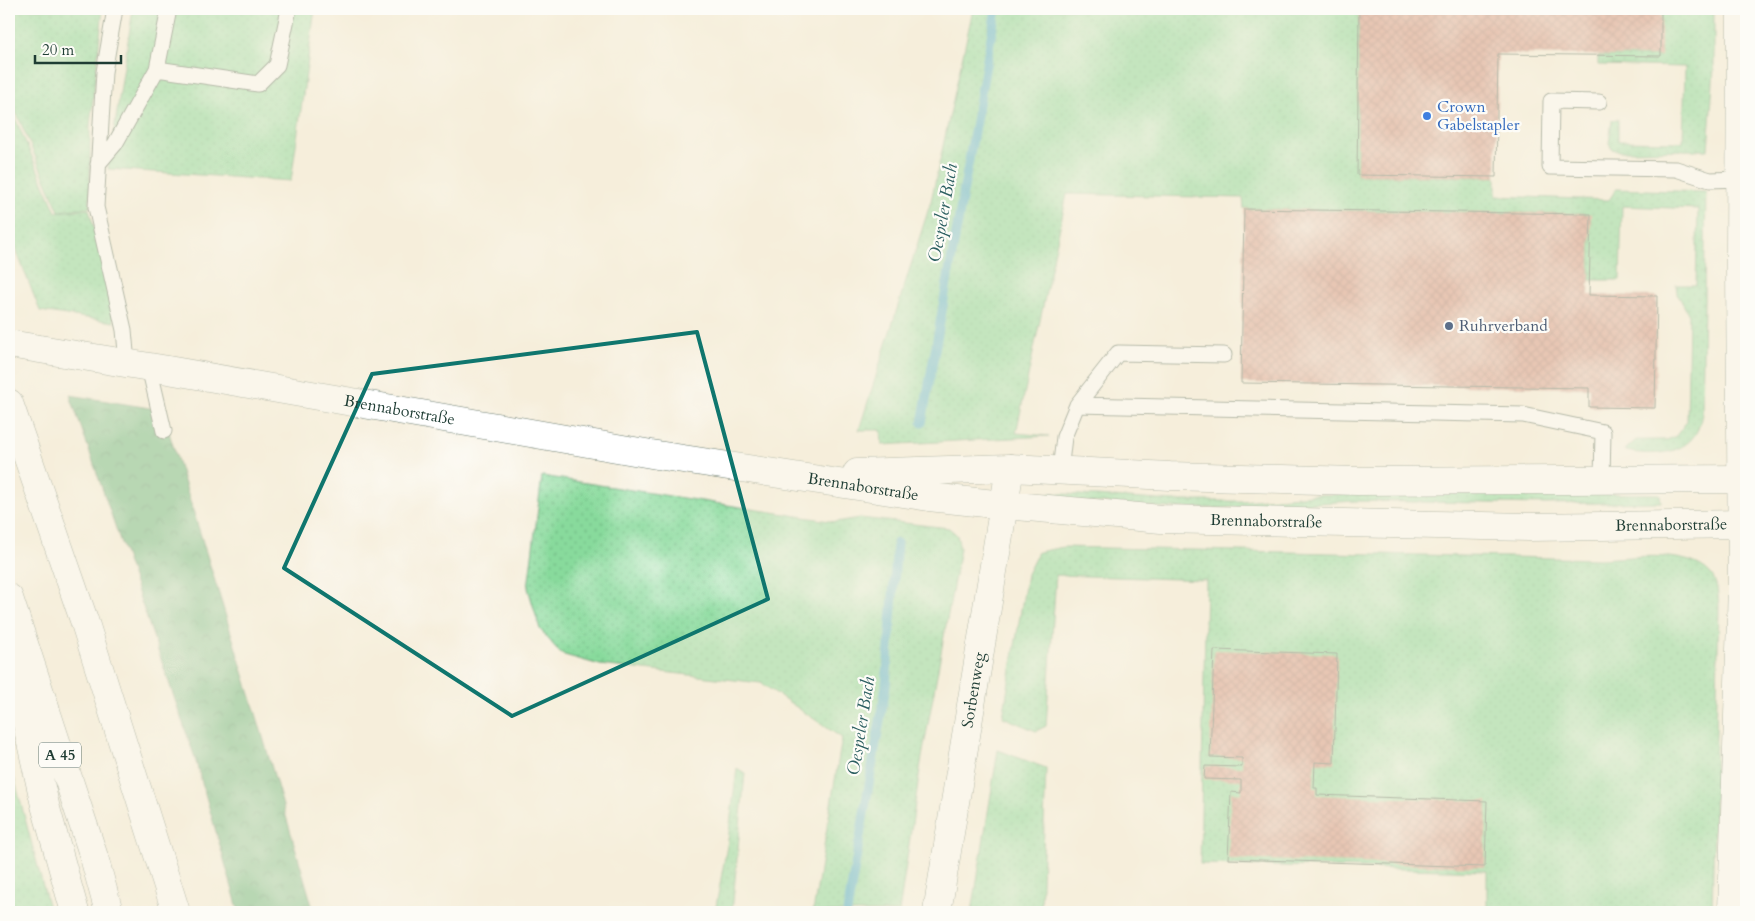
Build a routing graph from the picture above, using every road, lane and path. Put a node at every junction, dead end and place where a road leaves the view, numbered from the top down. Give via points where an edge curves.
1 (114, 9) edge
2 (169, 9) edge
3 (289, 9) edge
4 (1741, 9) edge
5 (1744, 48) edge
6 (157, 69) junction
7 (1744, 100) edge
8 (1599, 102) dead end
9 (98, 164) junction
10 (1740, 179) junction
11 (9, 344) edge
12 (1224, 355) dead end
13 (138, 365) junction
14 (1077, 405) junction
15 (13, 414) edge
16 (164, 431) dead end
17 (1010, 468) junction
18 (1060, 471) junction
19 (791, 476) junction
20 (1744, 479) edge
21 (1602, 480) junction
22 (1004, 505) junction
23 (1744, 524) edge
24 (9, 598) edge
25 (9, 642) edge
26 (174, 905) edge
27 (75, 912) edge
28 (110, 912) edge
29 (937, 912) edge
30 (1732, 912) edge

1 - 9 lane via 104,72
2 - 6 lane
3 - 6 lane via 277,65 258,84
4 - 5 main road
5 - 7 main road
6 - 9 lane via 115,144
7 - 10 main road
8 - 10 lane via 1552,101 1550,167 1676,169 1710,180
9 - 13 lane via 96,207 124,330
10 - 20 main road
11 - 13 main road, Brennaborstraße
12 - 14 lane via 1118,353
13 - 16 lane
13 - 19 main road, Brennaborstraße
14 - 18 lane via 1064,437
14 - 21 lane via 1523,415 1603,432
15 - 26 main road via 84,620
17 - 18 main road, Brennaborstraße
17 - 19 main road, Brennaborstraße
17 - 22 main road, Sorbenweg
18 - 21 main road, Brennaborstraße via 1357,481
19 - 22 main road, Brennaborstraße
20 - 21 main road, Brennaborstraße
20 - 23 main road
22 - 23 main road, Brennaborstraße via 1161,519 1529,527
22 - 29 main road, Sorbenweg
23 - 30 main road
24 - 28 main road, A 45
25 - 27 main road via 45,804

